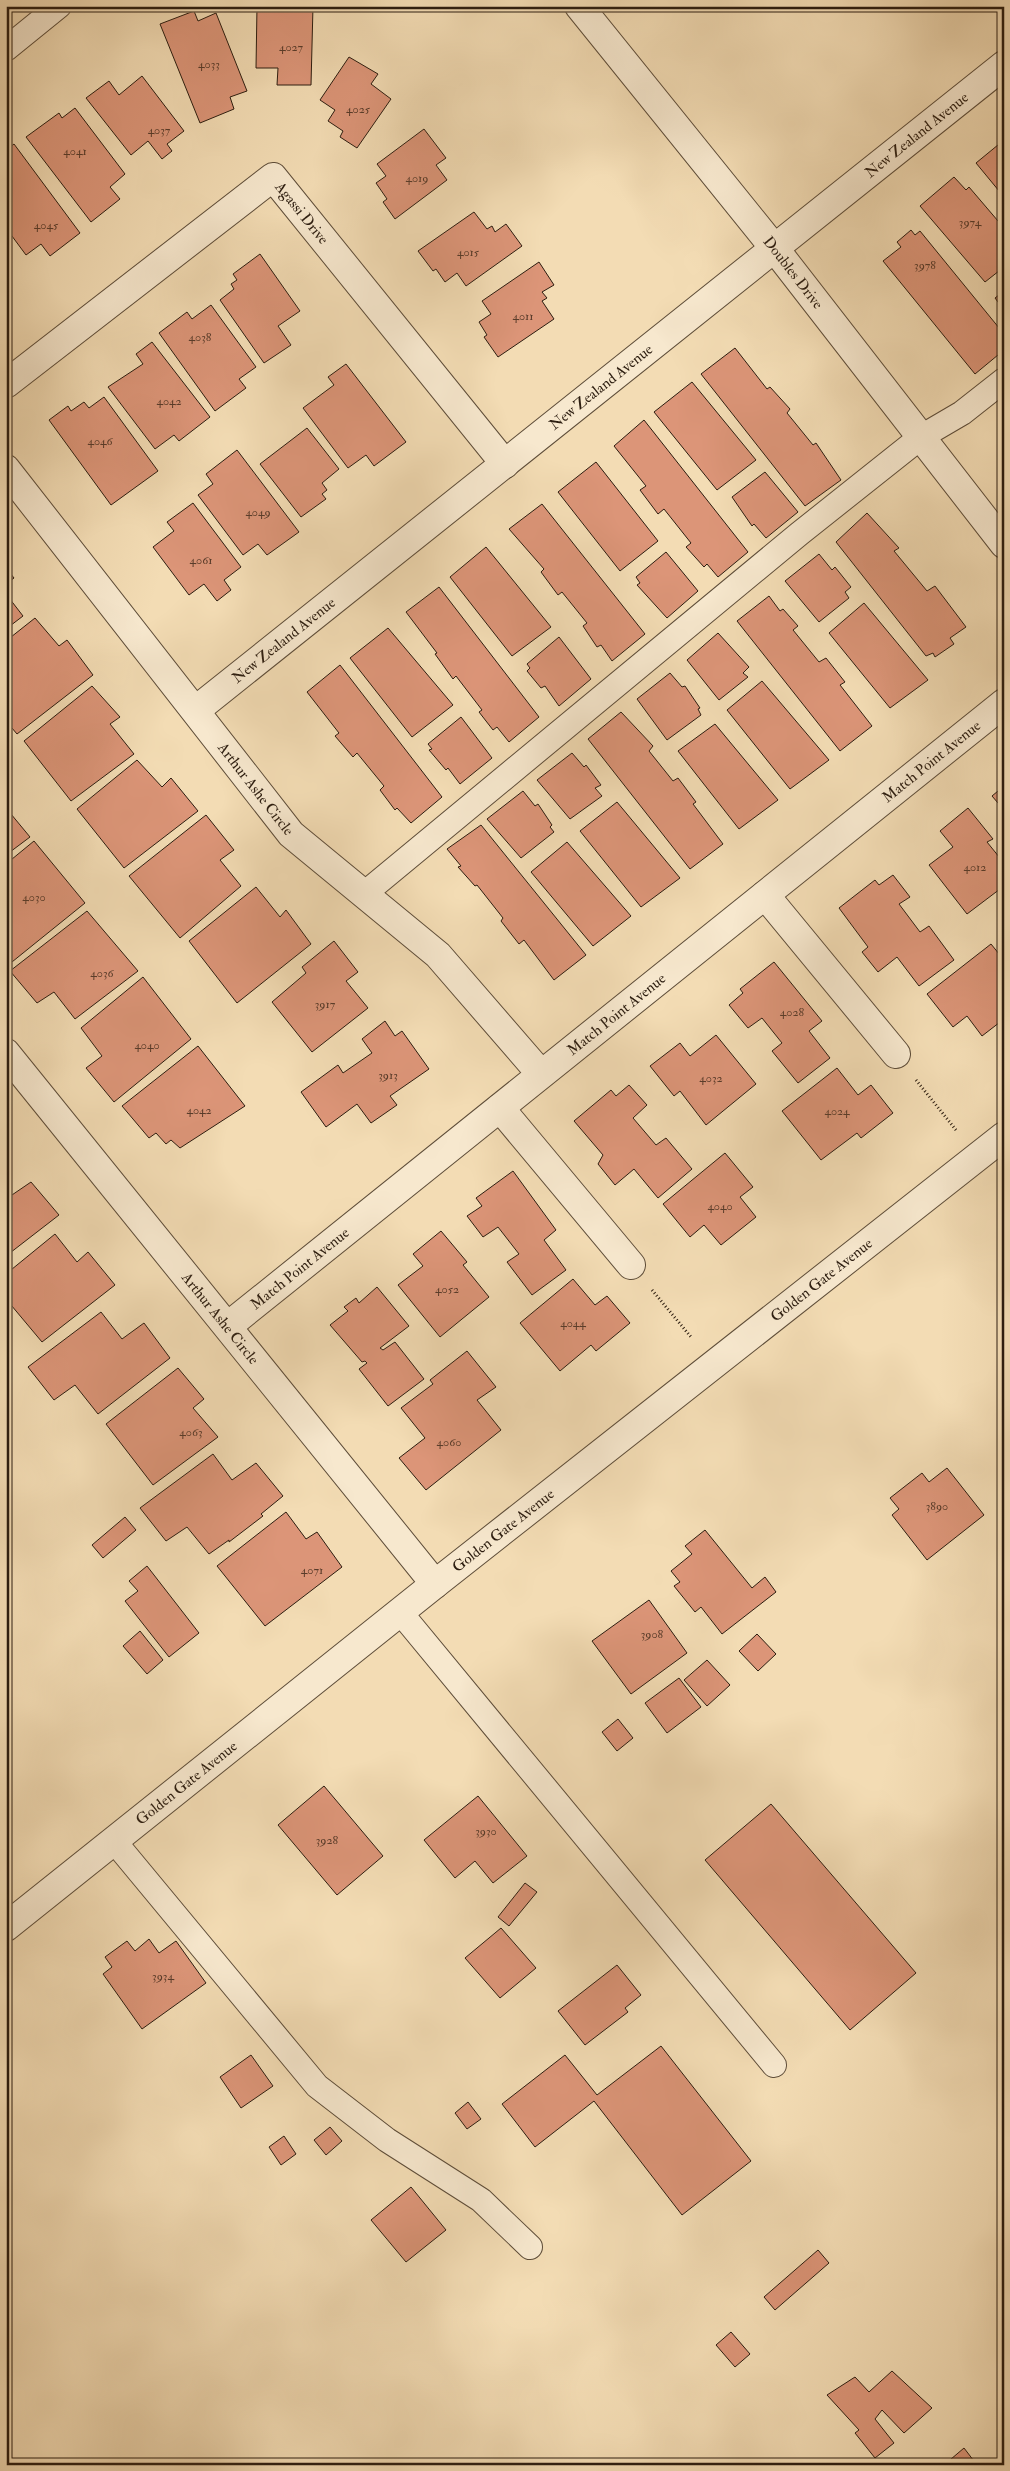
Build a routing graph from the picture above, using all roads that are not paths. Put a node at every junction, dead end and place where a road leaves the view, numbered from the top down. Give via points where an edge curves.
1 (59, 6) edge
2 (579, 6) edge
3 (6, 49) edge
4 (1004, 65) edge
5 (776, 249) junction
6 (1004, 380) edge
7 (6, 384) edge
8 (921, 437) junction
9 (505, 464) junction
10 (6, 468) edge
11 (1004, 544) edge
12 (1004, 703) edge
13 (196, 710) junction
14 (364, 894) junction
15 (766, 895) junction
16 (6, 1053) edge
17 (896, 1054) road end
18 (542, 1074) junction
19 (500, 1108) junction
20 (1004, 1136) edge
21 (631, 1265) road end
22 (228, 1326) junction
23 (435, 1584) junction
24 (400, 1612) junction
25 (114, 1841) junction
26 (6, 1927) edge
27 (774, 2066) dead end
28 (530, 2247) dead end

1 - 3 lane
2 - 5 street, Doubles Drive
4 - 5 street, New Zealand Avenue
5 - 8 street, Doubles Drive
5 - 9 street, New Zealand Avenue
6 - 8 lane via 962,413
7 - 9 street, Agassi Drive via 273,177
8 - 11 street, Doubles Drive
8 - 14 lane
9 - 13 street, New Zealand Avenue
10 - 13 street, Arthur Ashe Circle
12 - 15 street, Match Point Avenue
13 - 14 street, Arthur Ashe Circle via 291,834
14 - 18 street, Arthur Ashe Circle via 438,955
15 - 17 street
15 - 18 street, Match Point Avenue
16 - 22 street, Arthur Ashe Circle
18 - 19 street, Match Point Avenue
19 - 21 street
19 - 22 street, Match Point Avenue
20 - 23 street, Golden Gate Avenue
22 - 23 street, Arthur Ashe Circle
23 - 24 street, Golden Gate Avenue
24 - 25 street, Golden Gate Avenue
24 - 27 lane
25 - 26 street, Golden Gate Avenue
25 - 28 lane via 317,2086 387,2140 481,2200

